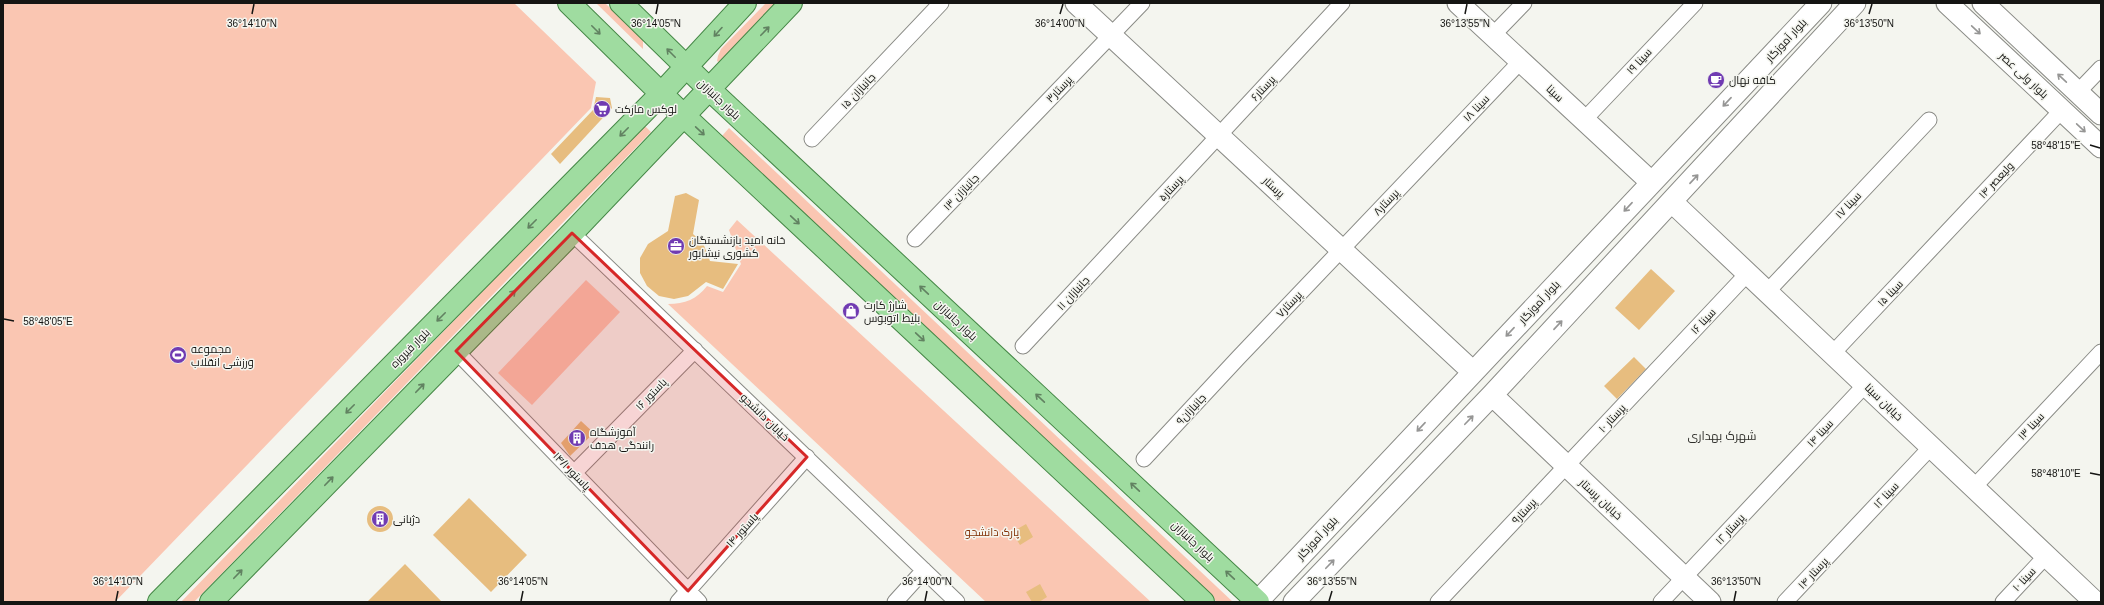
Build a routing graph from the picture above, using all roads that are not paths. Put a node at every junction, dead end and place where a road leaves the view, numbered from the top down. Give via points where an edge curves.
1 (569, 3) edge
2 (621, 3) edge
3 (744, 3) edge
4 (791, 3) edge
5 (941, 3) edge
6 (1076, 3) edge
7 (1142, 3) edge
8 (1342, 3) edge
9 (1458, 3) edge
10 (1524, 3) edge
11 (1694, 3) edge
12 (1821, 3) edge
13 (1827, 3) edge
14 (1947, 3) edge
15 (1983, 3) edge
16 (1848, 10) edge
17 (1111, 35) junction
18 (1493, 35) junction
19 (1521, 61) junction
20 (686, 68) junction
21 (2101, 68) edge
22 (709, 90) junction
23 (2078, 92) junction
24 (661, 94) junction
25 (2062, 110) junction
26 (2101, 114) edge
27 (683, 115) junction
28 (1584, 120) junction
29 (1929, 120) dead end
30 (1219, 136) junction
31 (812, 139) dead end
32 (1007, 144) joint
33 (2101, 147) edge
34 (1431, 155) joint
35 (1651, 182) junction
36 (1672, 202) junction
37 (1948, 232) joint
38 (572, 233) junction
39 (915, 239) dead end
40 (1123, 240) joint
41 (1341, 249) junction
42 (1748, 273) junction
43 (1768, 291) junction
44 (1024, 346) dead end
45 (695, 350) junction
46 (456, 351) junction
47 (2101, 352) edge
48 (1833, 353) junction
49 (1238, 358) joint
50 (1658, 369) joint
51 (1473, 372) junction
52 (1866, 384) junction
53 (1492, 395) junction
54 (1931, 447) junction
55 (807, 458) junction
56 (1144, 459) dead end
57 (1567, 466) junction
58 (574, 473) junction
59 (1775, 481) joint
60 (1974, 487) junction
61 (1841, 543) joint
62 (2046, 556) junction
63 (924, 570) junction
64 (1684, 577) junction
65 (688, 591) junction
66 (159, 602) edge
67 (211, 602) edge
68 (678, 602) edge
69 (699, 602) edge
70 (895, 602) edge
71 (957, 602) edge
72 (1203, 602) edge
73 (1258, 602) edge
74 (1294, 602) edge
75 (1438, 602) edge
76 (1661, 602) edge
77 (1710, 602) edge
78 (1785, 602) edge
79 (2003, 602) edge
80 (2095, 602) edge

1 -> 24 main road
20 -> 2 main road, بلوار جانبازان
3 -> 20 main road, بلوار فیروزه
22 -> 4 main road
5 - 31 street, جانبازان ۱۵
6 - 17 main road, پرستار
7 - 17 street, پرستار۳
8 - 30 street, پرستار۶
9 - 18 main road, سینا
10 - 18 street
11 - 28 street, سینا ۱۹
12 -> 35 main road, بلوار آموزگار
13 - 16 main road
14 -> 25 main road, بلوار ولی عصر
23 -> 15 main road
36 -> 16 main road
17 - 30 main road, پرستار
17 - 32 street, پرستار۳
18 - 19 main road, سینا
19 - 28 main road, سینا
19 - 34 street, سینا ۱۸
20 - 22 main road, بلوار جانبازان
20 - 24 main road, بلوار فیروزه
21 - 23 street
22 - 27 main road
73 -> 22 main road, بلوار جانبازان
23 - 26 main road
24 - 27 main road
24 -> 66 main road, بلوار فیروزه
25 -> 33 main road, بلوار ولی عصر
25 - 37 street, ولیعصر ۱۴
27 - 38 main road
27 -> 72 main road
28 - 35 main road, سینا
29 - 43 street, سینا ۱۷
30 - 40 street, پرستار۵
30 - 41 main road, پرستار
32 - 39 street, جانبازان ۱۳
34 - 41 street, پرستار۸
35 -> 51 main road, بلوار آموزگار
36 - 42 main road, خیابان سینا
53 -> 36 main road
37 - 48 street, سینا ۱۵
38 - 45 street, خیابان دانشجو
46 -> 38 main road
40 - 44 street, جانبازان ۱۱
41 - 49 street, پرستار۷
41 - 51 main road, پرستار
42 - 43 main road, خیابان سینا
42 - 50 street, سینا ۱۶
43 - 48 main road, خیابان سینا
45 - 55 street, خیابان دانشجو
45 - 58 street, پاستور ۱۶
46 - 58 street, پاستور ۱۴/۱
67 -> 46 main road
47 - 60 street, سینا ۱۳
48 - 52 main road, خیابان سینا
49 - 56 street, جانبازان۹
50 - 57 street, پرستار ۱۰
51 -> 73 main road, بلوار آموزگار
52 - 54 main road, خیابان سینا
52 - 59 street, سینا ۱۴
53 - 57 main road, خیابان پرستار
74 -> 53 main road
54 - 60 main road, خیابان سینا
54 - 61 street, سینا ۱۲
55 - 63 street, خیابان دانشجو
55 - 65 street, پاستور ۱۴
57 - 64 main road, خیابان پرستار
57 - 75 street, پرستار۹
58 - 65 street, پاستور ۱۴/۱
59 - 64 street, پرستار ۱۲
60 - 62 main road, خیابان سینا
61 - 78 street, پرستار ۱۴
62 - 79 street, سینا ۱۰
62 - 80 main road, خیابان سینا
63 - 70 street
63 - 71 street, خیابان دانشجو
64 - 76 street, پرستار ۱۲
64 - 77 main road, خیابان پرستار
65 - 68 street, پاستور ۱۴
65 - 69 street, پاستور ۱۴/۱

